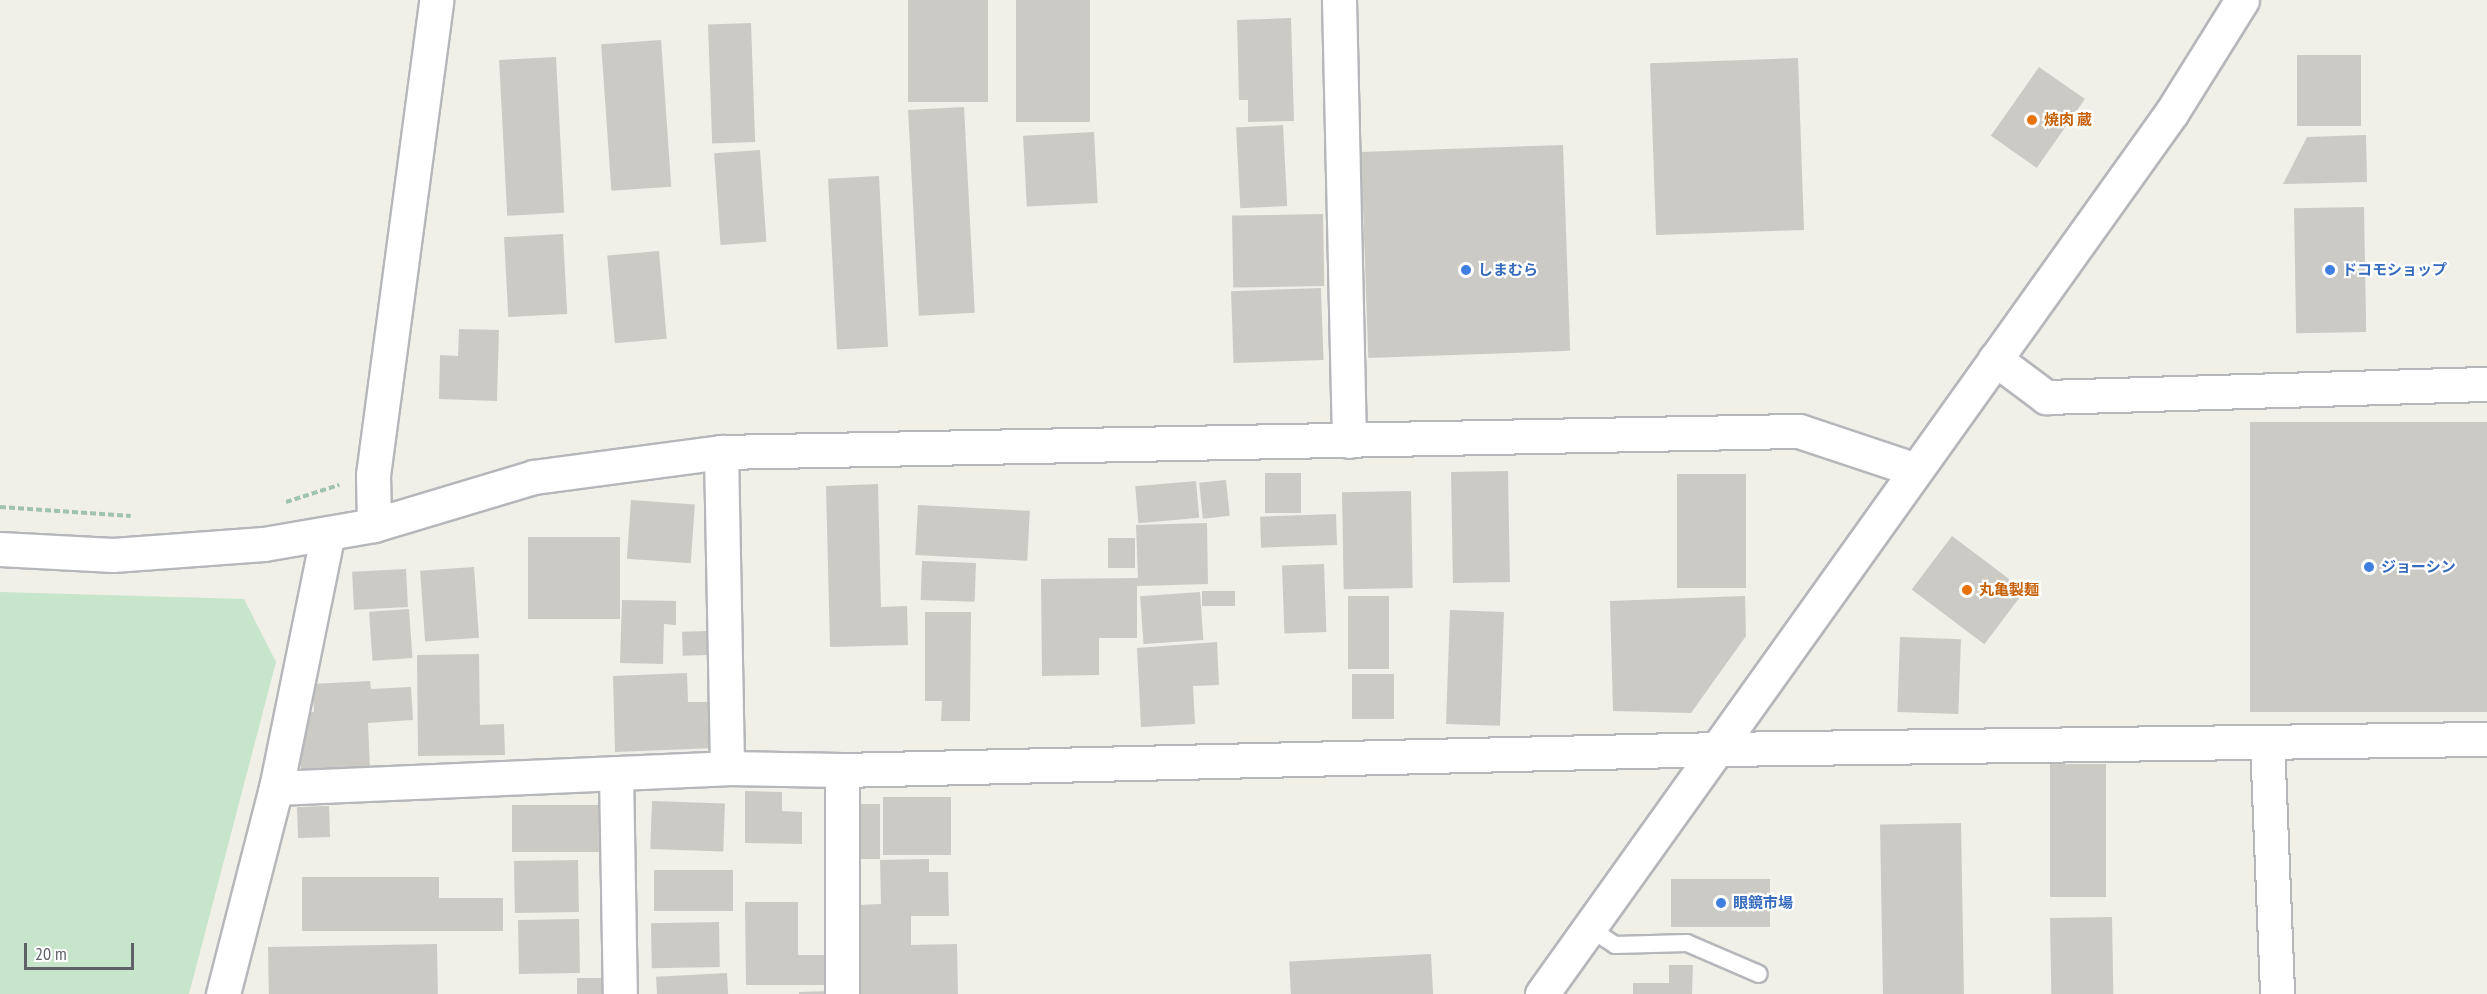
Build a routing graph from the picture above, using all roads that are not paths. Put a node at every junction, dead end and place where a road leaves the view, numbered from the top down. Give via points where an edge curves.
1 (436, 0) edge
2 (1339, 0) edge
3 (2242, 0) edge
4 (1995, 359) junction
5 (2487, 384) edge
6 (1349, 441) junction
7 (721, 452) junction
8 (1916, 470) junction
9 (374, 525) junction
10 (328, 533) junction
11 (0, 549) edge
12 (2487, 740) edge
13 (2267, 742) junction
14 (1719, 749) junction
15 (727, 768) junction
16 (842, 770) junction
17 (616, 773) junction
18 (276, 788) junction
19 (1589, 928) junction
20 (1760, 974) dead end
21 (223, 994) edge
22 (620, 994) edge
23 (842, 994) edge
24 (1542, 994) edge
25 (2277, 994) edge

1 - 9 street via 374,475
2 - 6 street
3 - 4 street via 2172,112
4 - 5 street via 2046,397
4 - 8 street
6 - 7 street
6 - 8 street via 1799,431
7 - 9 street via 534,477
7 - 15 street
8 - 14 street
9 - 10 street
10 - 11 street via 264,544 113,555
10 - 18 street
12 - 13 street
13 - 14 street
13 - 25 street
14 - 16 street
14 - 19 street
15 - 16 street
15 - 17 street
16 - 23 street
17 - 18 street
17 - 22 street
18 - 21 street
19 - 20 lane via 1615,945 1688,943
19 - 24 street

